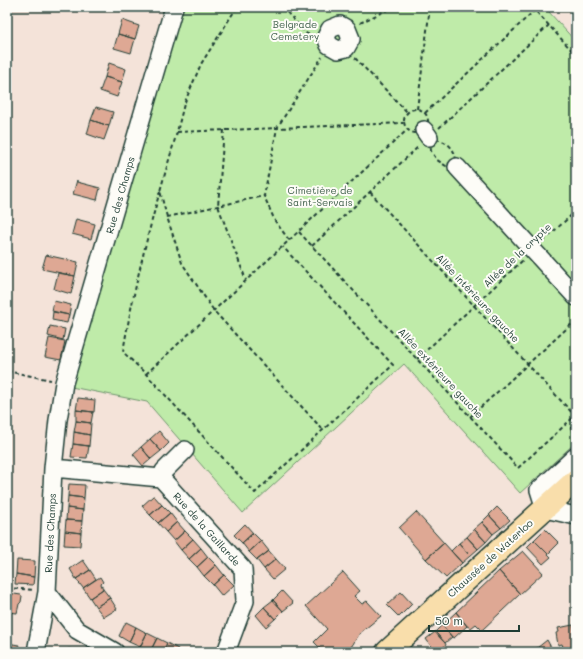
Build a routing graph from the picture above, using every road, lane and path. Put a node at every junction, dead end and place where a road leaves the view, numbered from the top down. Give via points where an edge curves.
1 (174, 7) edge
2 (237, 7) edge
3 (282, 7) edge
4 (393, 7) edge
5 (430, 7) edge
6 (532, 7) edge
7 (536, 8) edge
8 (347, 29) junction
9 (327, 41) junction
10 (346, 48) junction
11 (576, 55) edge
12 (417, 109) dead end
13 (407, 112) dead end
14 (425, 113) dead end
15 (403, 123) dead end
16 (277, 128) junction
17 (224, 130) junction
18 (407, 130) dead end
19 (177, 132) junction
20 (457, 166) junction
21 (160, 191) junction
22 (370, 192) dead end
23 (264, 196) junction
24 (218, 206) junction
25 (576, 211) edge
26 (166, 218) junction
27 (299, 232) junction
28 (289, 240) junction
29 (283, 247) junction
30 (533, 250) junction
31 (246, 280) junction
32 (576, 297) edge
33 (474, 306) junction
34 (214, 311) junction
35 (576, 320) edge
36 (416, 359) junction
37 (528, 364) junction
38 (7, 371) edge
39 (146, 374) junction
40 (64, 383) junction
41 (576, 416) edge
42 (470, 417) junction
43 (323, 430) junction
44 (185, 450) dead end
45 (576, 456) edge
46 (53, 468) junction
47 (161, 478) junction
48 (576, 480) edge
49 (545, 509) junction
50 (576, 516) edge
51 (7, 588) edge
52 (47, 592) junction
53 (36, 652) edge
54 (115, 652) edge
55 (226, 652) edge
56 (387, 652) edge

1 - 40 street, Rue des Champs
2 - 19 path via 201,64 184,104
3 - 9 path via 308,34
4 - 8 path
5 - 12 path
6 - 7 path
7 - 11 path
7 - 14 path
8 - 9 street via 340,26 330,29
8 - 10 street via 351,39
9 - 10 street via 338,50
9 - 16 path
10 - 13 path
15 - 16 path
16 - 17 path
16 - 23 path
17 - 19 path
17 - 24 path
18 - 27 path
19 - 21 path
20 - 20 path via 456,156 451,147 426,134 431,152 437,160 446,166
20 - 30 street
21 - 26 path
21 - 39 path via 132,302 123,352
22 - 33 path, Allée intérieure gauche
23 - 24 path
23 - 28 path via 275,221
24 - 26 path
24 - 31 path
25 - 30 path, Allée de la crypte
26 - 34 path via 182,263
27 - 28 path
27 - 36 path, Allée extérieure gauche
28 - 29 path
29 - 31 path
29 - 43 path via 393,365
30 - 32 street
30 - 33 path, Allée de la crypte
31 - 34 path
33 - 36 path, Allée de la crypte
33 - 37 path, Allée intérieure gauche
34 - 39 path
34 - 43 path
35 - 37 path
36 - 42 path, Allée extérieure gauche
37 - 41 path, Allée intérieure gauche
37 - 42 path
38 - 40 path
39 - 43 path via 255,492
40 - 46 street, Rue des Champs
41 - 42 path, Allée extérieure gauche via 518,468
44 - 47 street via 164,471
45 - 49 street via 539,490
46 - 47 street
46 - 52 street, Rue des Champs
47 - 55 street, Rue de la Gaillarde via 243,569 245,601
48 - 49 main road, Chaussée de Waterloo
49 - 50 street
49 - 56 main road, Chaussée de Waterloo
51 - 52 path
52 - 53 street, Rue des Champs
52 - 54 street via 77,630

